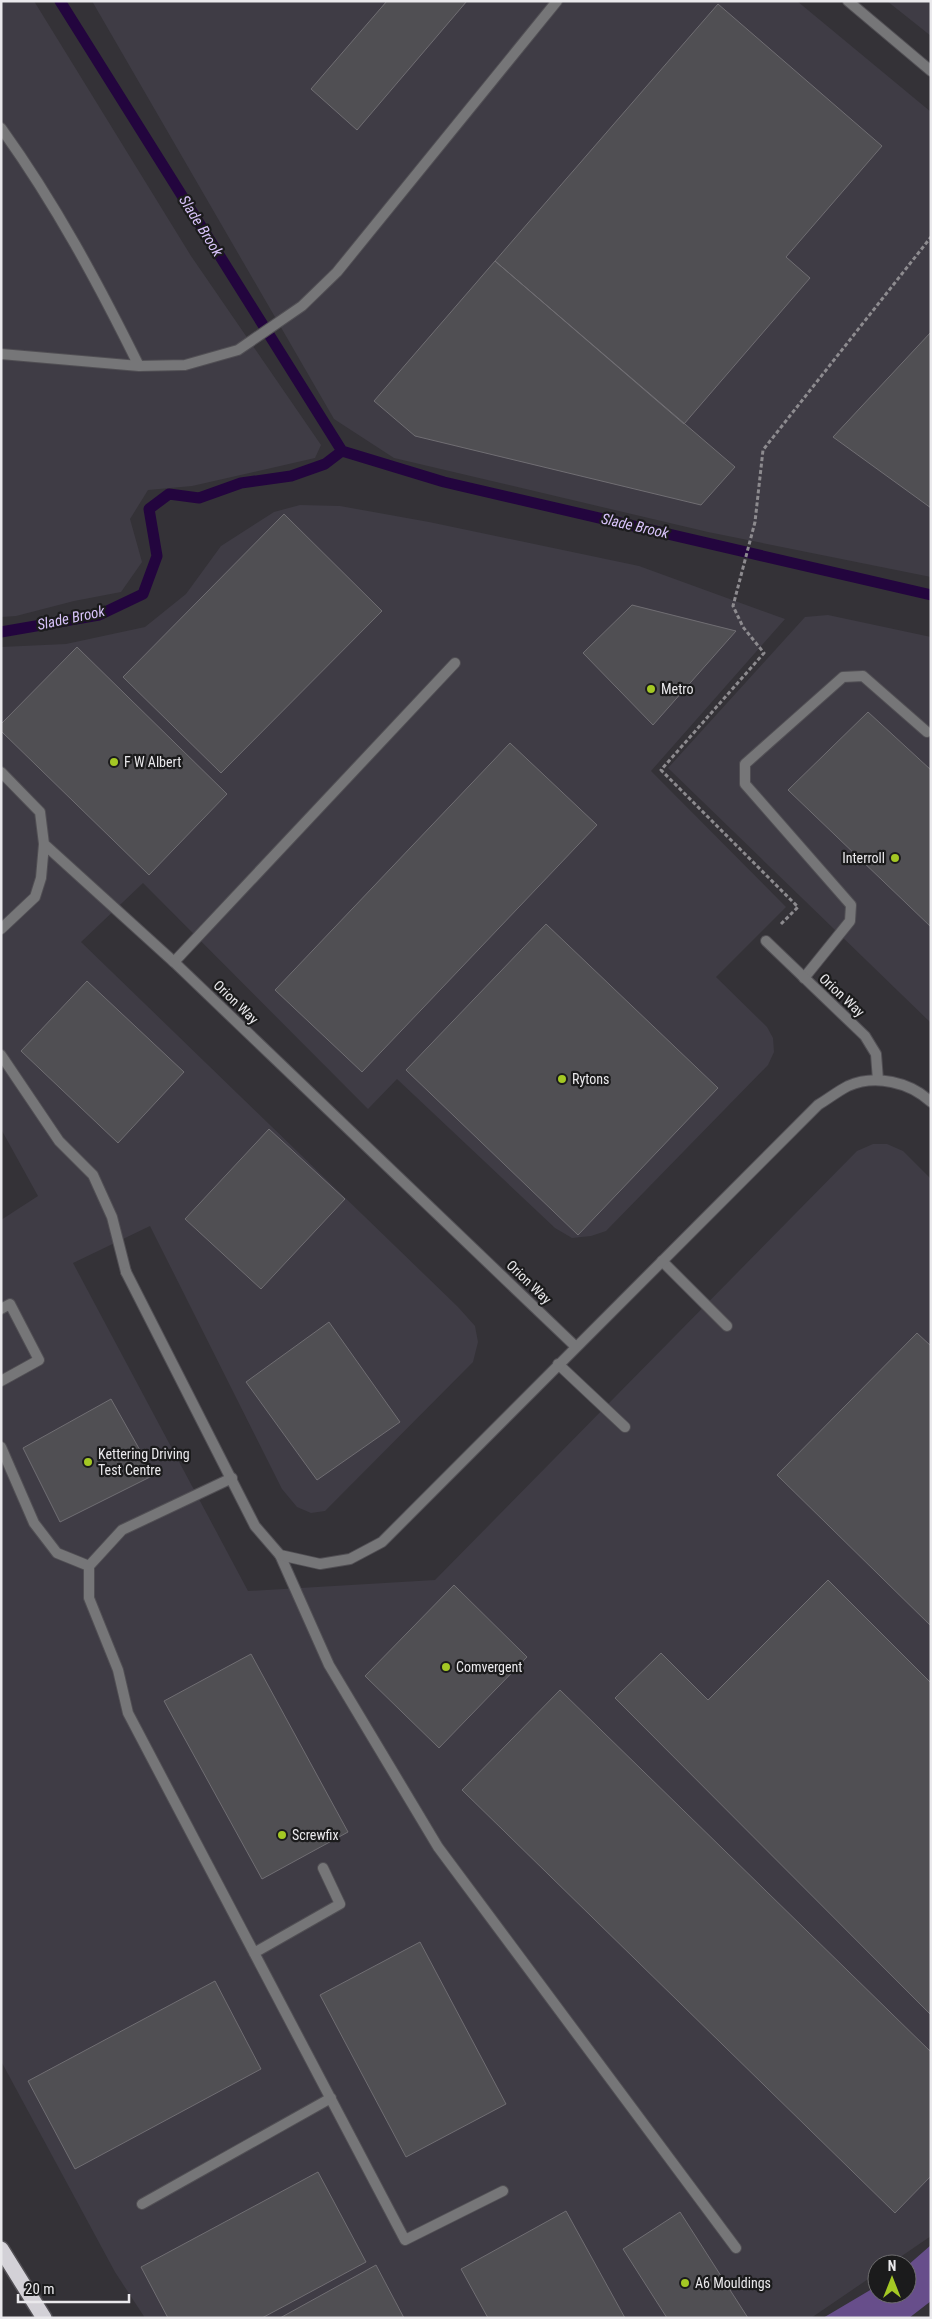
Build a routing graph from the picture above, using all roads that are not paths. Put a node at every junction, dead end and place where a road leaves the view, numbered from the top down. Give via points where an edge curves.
1 (557, 1) edge
2 (848, 1) edge
3 (931, 71) edge
4 (1, 128) edge
5 (1, 354) edge
6 (138, 366) junction
7 (455, 663) dead end
8 (927, 732) dead end
9 (1, 772) edge
10 (44, 844) junction
11 (1, 929) edge
12 (766, 941) dead end
13 (174, 962) junction
14 (804, 978) junction
15 (1, 1055) edge
16 (878, 1080) junction
17 (931, 1102) edge
18 (662, 1260) junction
19 (1, 1309) edge
20 (728, 1326) dead end
21 (576, 1346) junction
22 (558, 1364) junction
23 (1, 1381) edge
24 (625, 1427) dead end
25 (1, 1447) edge
26 (232, 1478) junction
27 (280, 1555) junction
28 (89, 1566) junction
29 (323, 1868) dead end
30 (254, 1953) junction
31 (330, 2098) junction
32 (502, 2191) dead end
33 (142, 2204) dead end
34 (736, 2248) dead end
35 (1, 2249) edge
36 (44, 2318) edge

1 - 6 street via 337,272 302,306 238,350 185,365
2 - 3 street
4 - 6 street via 36,177 104,295
5 - 6 street
7 - 13 street
8 - 14 street via 863,676 844,677 745,764 745,784 851,905 850,922
9 - 10 street via 40,812
10 - 11 street via 41,878 35,897
10 - 13 street, Orion Way
12 - 14 street, Orion Way
13 - 21 street, Orion Way
14 - 16 street, Orion Way via 865,1036 876,1054
15 - 26 street via 59,1141 93,1175 112,1217 126,1272
16 - 17 street via 903,1084 922,1093
16 - 18 street via 849,1086 818,1105
18 - 20 street
18 - 21 street
19 - 23 street via 10,1304 39,1360
21 - 22 street
22 - 24 street
22 - 27 street via 382,1542 350,1560 320,1564
25 - 28 street via 34,1523 57,1553
26 - 27 street via 255,1526
26 - 28 street via 122,1530
27 - 34 street via 329,1665 438,1847
28 - 30 street via 89,1598 118,1670 128,1713
29 - 30 street via 340,1904
30 - 31 street
31 - 32 street via 405,2240
31 - 33 street
35 - 36 highway

